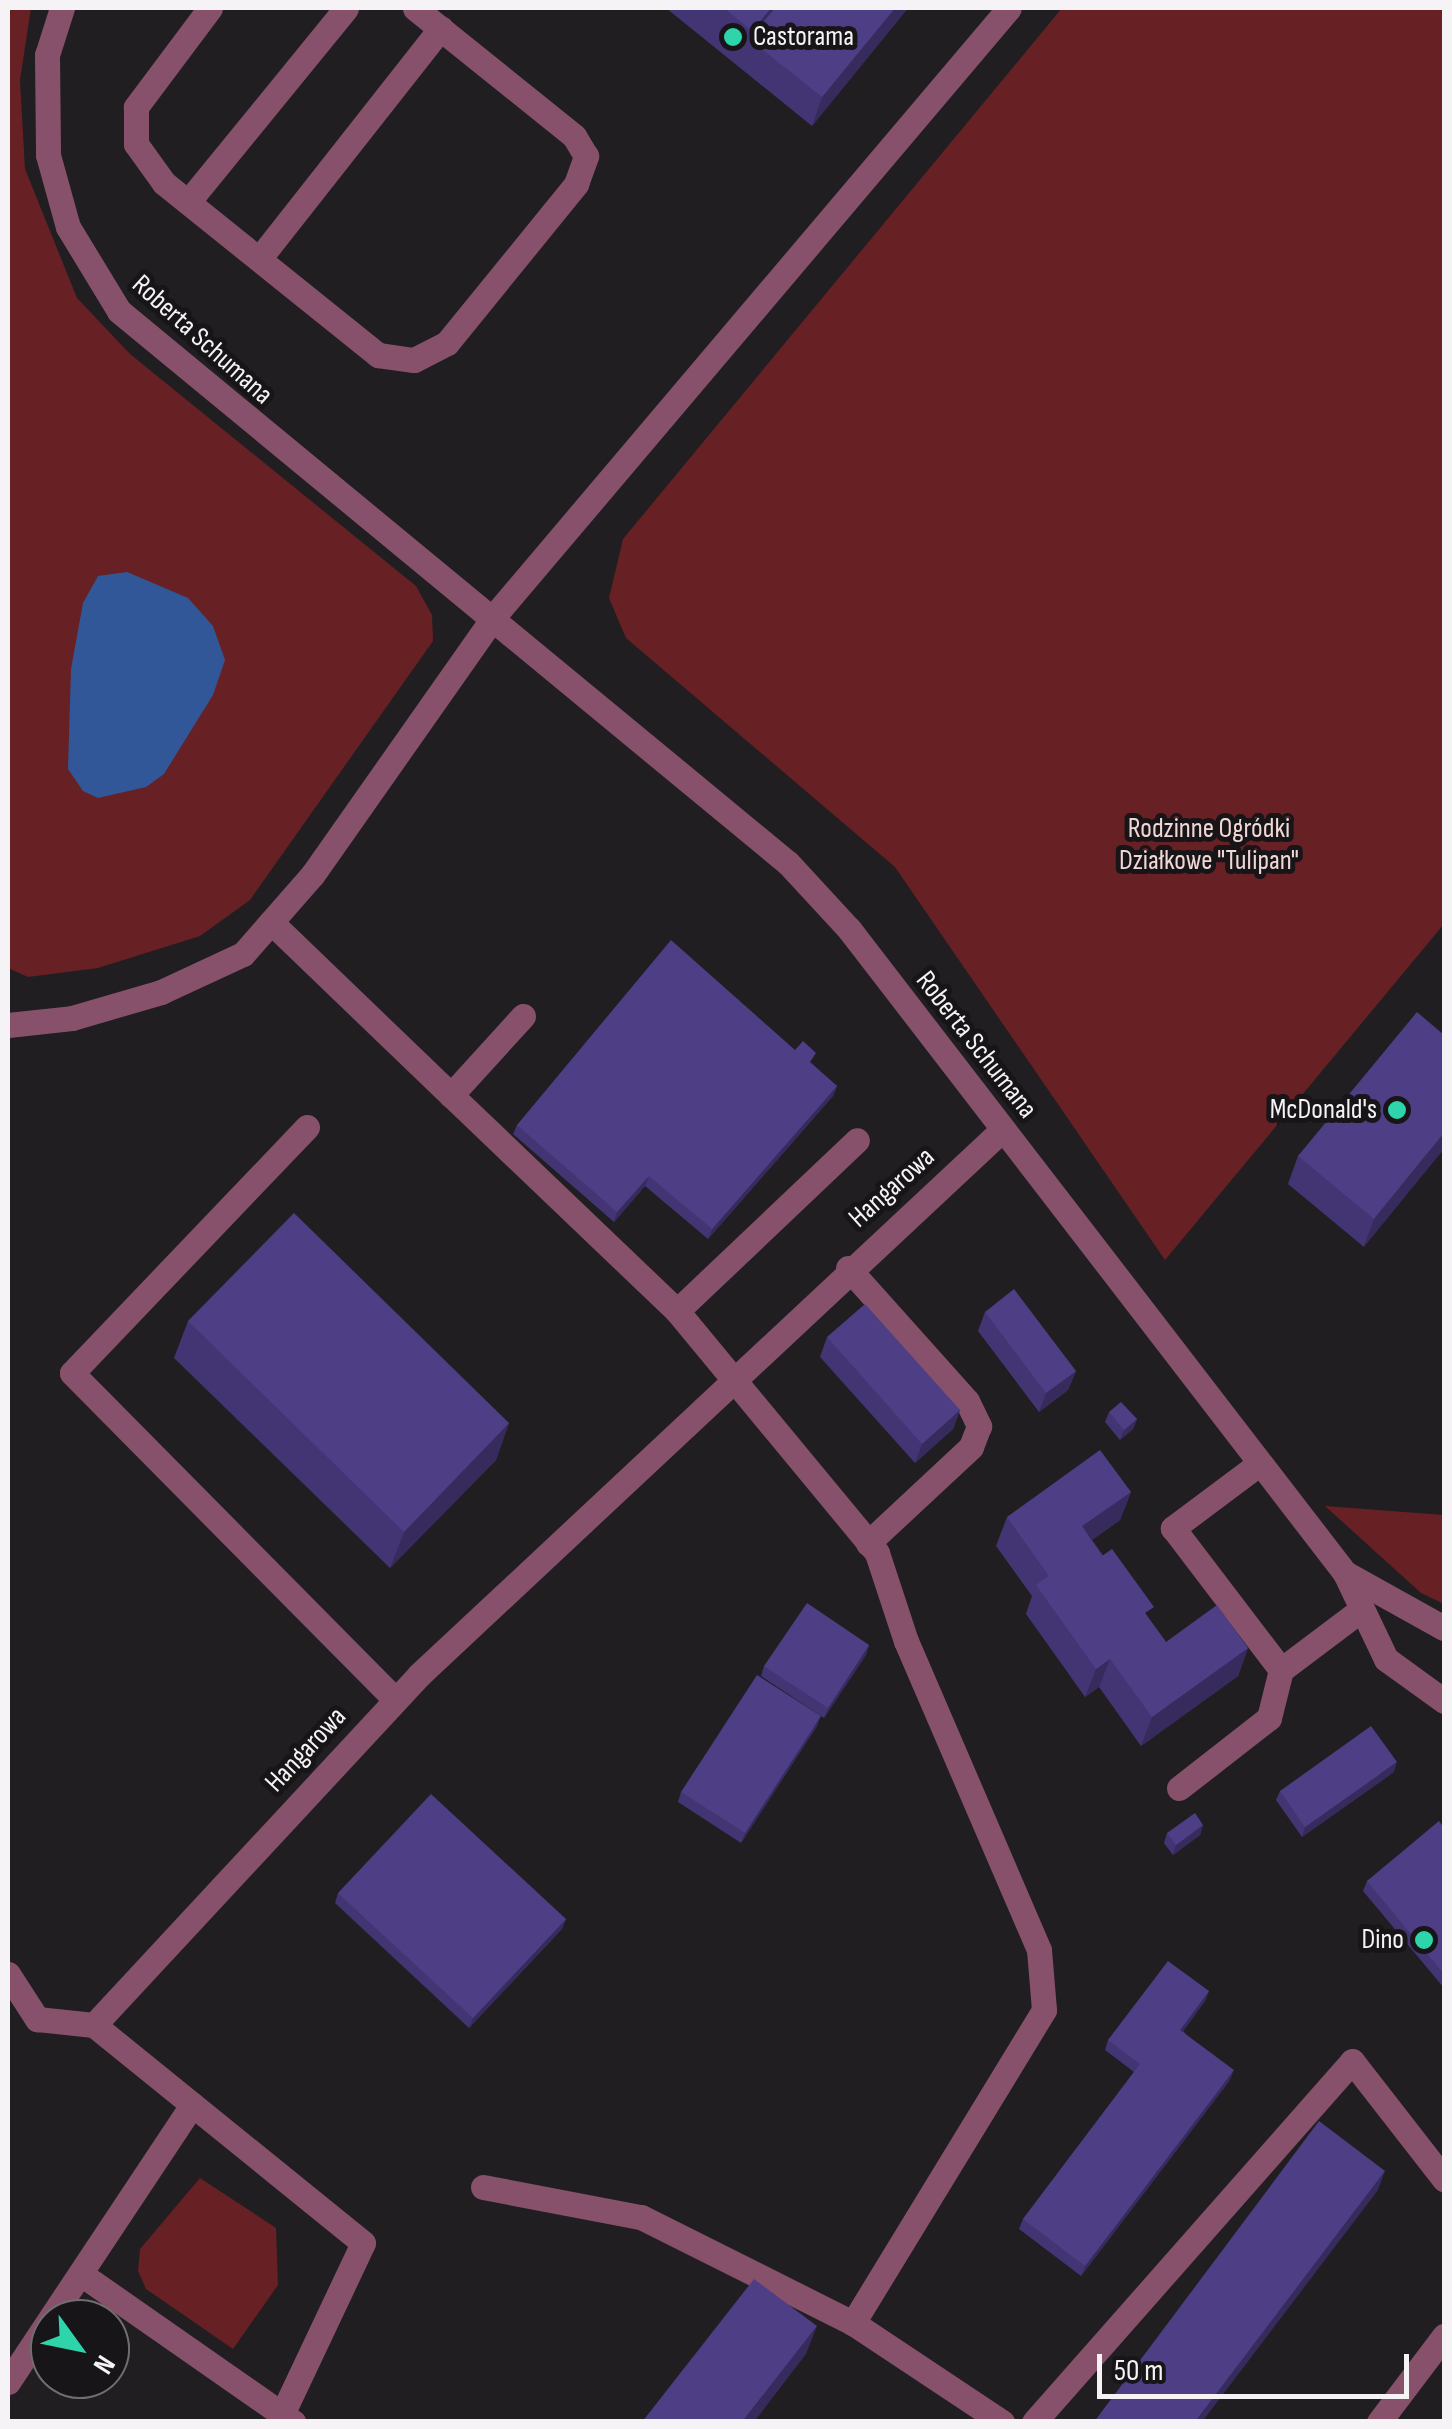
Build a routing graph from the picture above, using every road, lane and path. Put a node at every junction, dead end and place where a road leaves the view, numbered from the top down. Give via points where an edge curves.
1 (62, 8) edge
2 (210, 8) edge
3 (346, 8) edge
4 (415, 8) edge
5 (1010, 8) edge
6 (441, 28) junction
7 (188, 202) junction
8 (258, 259) junction
9 (495, 615) junction
10 (270, 922) junction
11 (523, 1016) dead end
12 (8, 1026) edge
13 (450, 1095) junction
14 (308, 1128) dead end
15 (1003, 1128) junction
16 (857, 1140) dead end
17 (848, 1268) junction
18 (676, 1310) junction
19 (732, 1376) junction
20 (1256, 1466) junction
21 (868, 1543) junction
22 (1345, 1573) junction
23 (1362, 1608) junction
24 (1444, 1628) edge
25 (1280, 1670) junction
26 (395, 1699) junction
27 (1444, 1701) edge
28 (1178, 1788) dead end
29 (8, 1974) edge
30 (94, 2025) junction
31 (192, 2104) junction
32 (1444, 2180) edge
33 (483, 2187) dead end
34 (81, 2274) junction
35 (852, 2323) junction
36 (1442, 2346) edge
37 (8, 2382) edge
38 (287, 2418) edge
39 (1002, 2422) edge
40 (1034, 2422) edge
41 (1380, 2422) edge

1 - 9 street, Roberta Schumana via 47,55 48,155 68,228 105,292 250,425
2 - 7 street via 136,106 136,144
3 - 7 street
4 - 6 street
5 - 9 street
6 - 8 street
6 - 8 street via 574,136 586,156 576,184 447,343 414,360 378,355
7 - 8 street
9 - 10 street via 313,874
9 - 15 street, Roberta Schumana via 788,863 848,929
10 - 12 street via 243,954 161,992 72,1018
10 - 13 street
11 - 13 street
13 - 18 street
14 - 26 street via 72,1374
15 - 17 street, Hangarowa
15 - 20 street, Roberta Schumana
16 - 18 street
17 - 19 street, Hangarowa
17 - 21 street via 966,1401 979,1426 972,1446
18 - 19 street
19 - 21 street
19 - 26 street, Hangarowa
20 - 22 street, Roberta Schumana
20 - 25 street via 1173,1528
21 - 35 street via 1039,1950 1044,2010
22 - 23 street, Roberta Schumana
22 - 24 street, Roberta Schumana
23 - 25 street
23 - 27 street, Roberta Schumana via 1386,1659
25 - 28 street via 1268,1718
26 - 30 street, Hangarowa
29 - 30 street via 37,2018
30 - 31 street
31 - 34 street
31 - 38 street via 363,2243
32 - 40 street via 1352,2061
33 - 35 street via 641,2218
34 - 37 street
34 - 38 street
35 - 39 street
36 - 41 street

